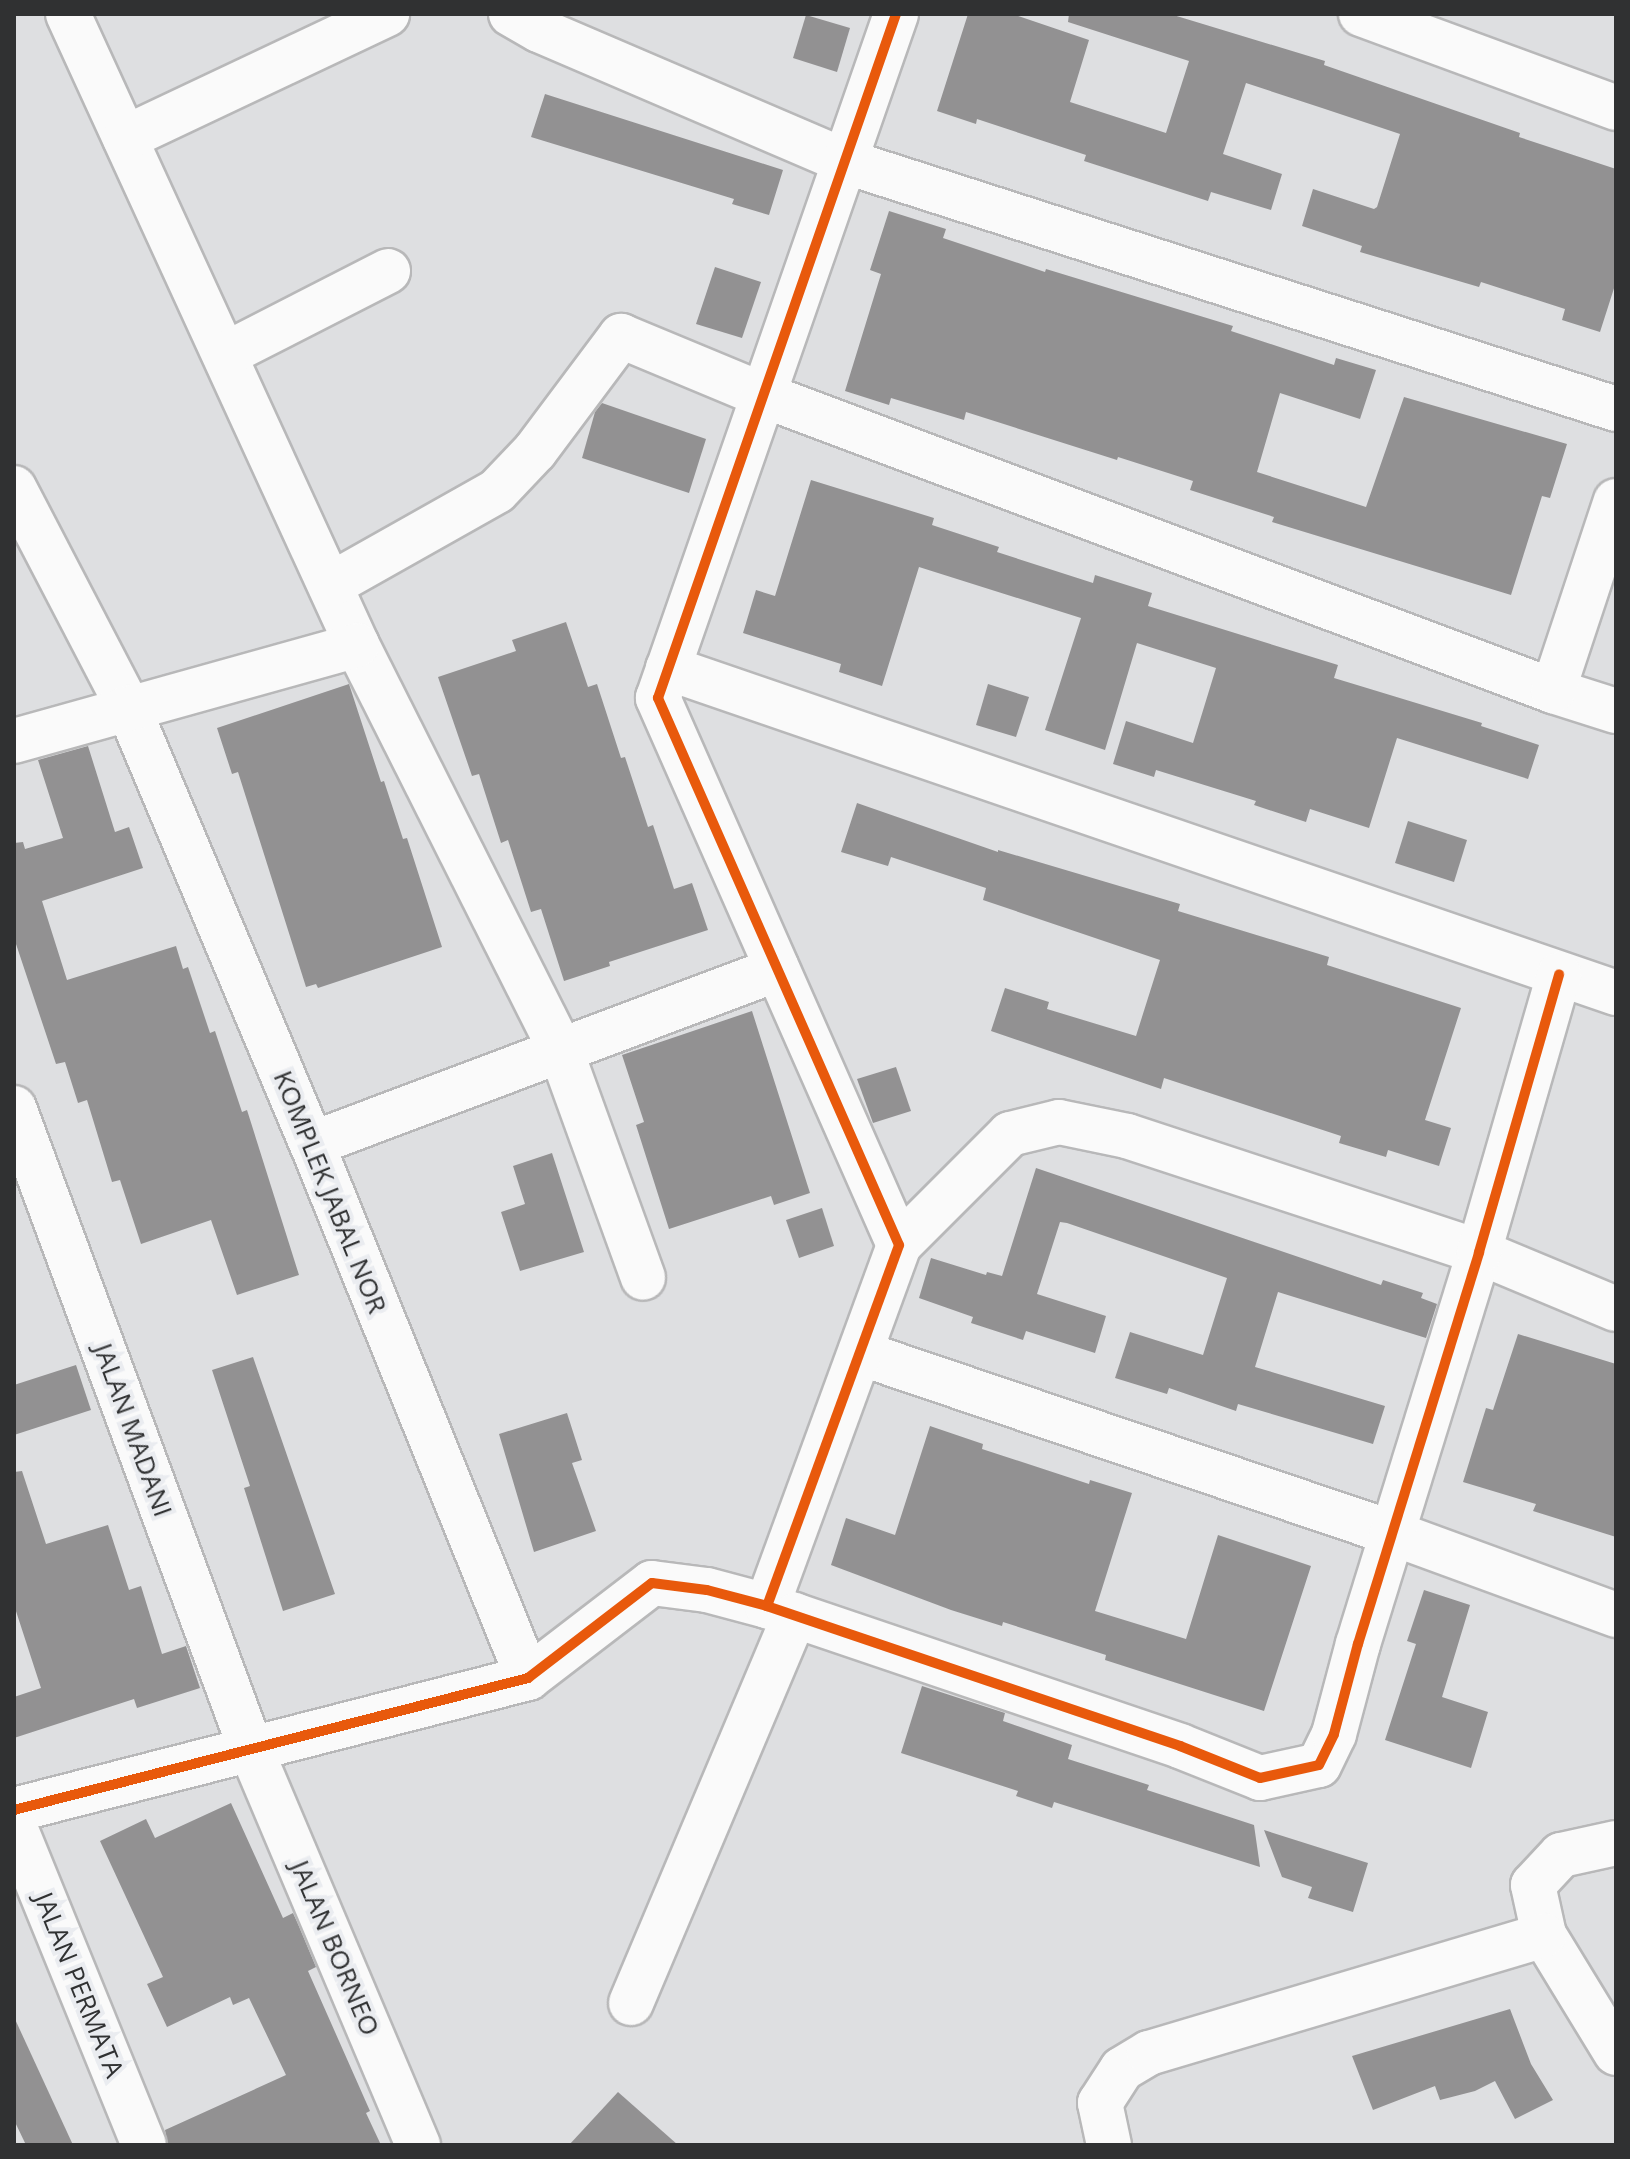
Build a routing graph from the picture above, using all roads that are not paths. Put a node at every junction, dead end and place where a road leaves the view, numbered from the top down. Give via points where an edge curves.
1 (68, 14) edge
2 (387, 14) edge
3 (511, 14) edge
4 (896, 14) edge
5 (1361, 14) edge
6 (1616, 108) edge
7 (125, 138) junction
8 (844, 161) junction
9 (388, 271) dead end
10 (226, 354) junction
11 (763, 395) junction
12 (1616, 409) edge
13 (14, 488) edge
14 (1616, 501) edge
15 (332, 584) junction
16 (357, 645) junction
17 (668, 668) junction
18 (1553, 691) junction
19 (128, 707) junction
20 (1616, 711) edge
21 (14, 741) edge
22 (777, 969) junction
23 (1559, 974) junction
24 (1616, 993) edge
25 (561, 1051) junction
26 (14, 1108) edge
27 (312, 1144) junction
28 (899, 1245) junction
29 (1479, 1252) junction
30 (643, 1278) dead end
31 (1616, 1309) edge
32 (860, 1353) junction
33 (1392, 1533) junction
34 (781, 1611) junction
35 (1616, 1615) edge
36 (528, 1678) junction
37 (252, 1752) junction
38 (14, 1810) edge
39 (14, 1825) edge
40 (1616, 1843) edge
41 (1544, 1935) junction
42 (631, 2003) dead end
43 (1616, 2053) edge
44 (144, 2145) edge
45 (418, 2145) edge
46 (1109, 2145) edge

1 - 7 street
2 - 7 street
3 - 8 street
4 - 8 street
5 - 6 street
7 - 10 street
8 - 11 street
8 - 12 street
9 - 10 street
10 - 15 street
11 - 15 street via 621,336 535,451 497,491
11 - 17 street
11 - 18 street
13 - 19 street, KOMPLEK JABAL NOR
14 - 18 street
15 - 16 street
16 - 19 street
16 - 25 street
17 - 22 street via 658,698
17 - 23 street
18 - 20 street
19 - 21 street
19 - 27 street, KOMPLEK JABAL NOR
22 - 25 street
22 - 28 street
23 - 24 street
23 - 29 street
25 - 27 street
25 - 30 street
26 - 37 street, JALAN MADANI
27 - 36 street, KOMPLEK JABAL NOR
28 - 29 street via 1010,1134 1059,1122 1127,1136
28 - 32 street
29 - 31 street
29 - 33 street
32 - 33 street
32 - 34 street
33 - 34 street via 1334,1734 1319,1765 1260,1778
33 - 35 street
34 - 36 street via 707,1590 652,1583
34 - 42 street
36 - 37 street
37 - 38 street
37 - 45 street, JALAN BORNEO
39 - 44 street, JALAN PERMATA
40 - 41 street via 1561,1855 1533,1885
41 - 43 street
41 - 46 street via 1149,2053 1122,2069 1100,2103

